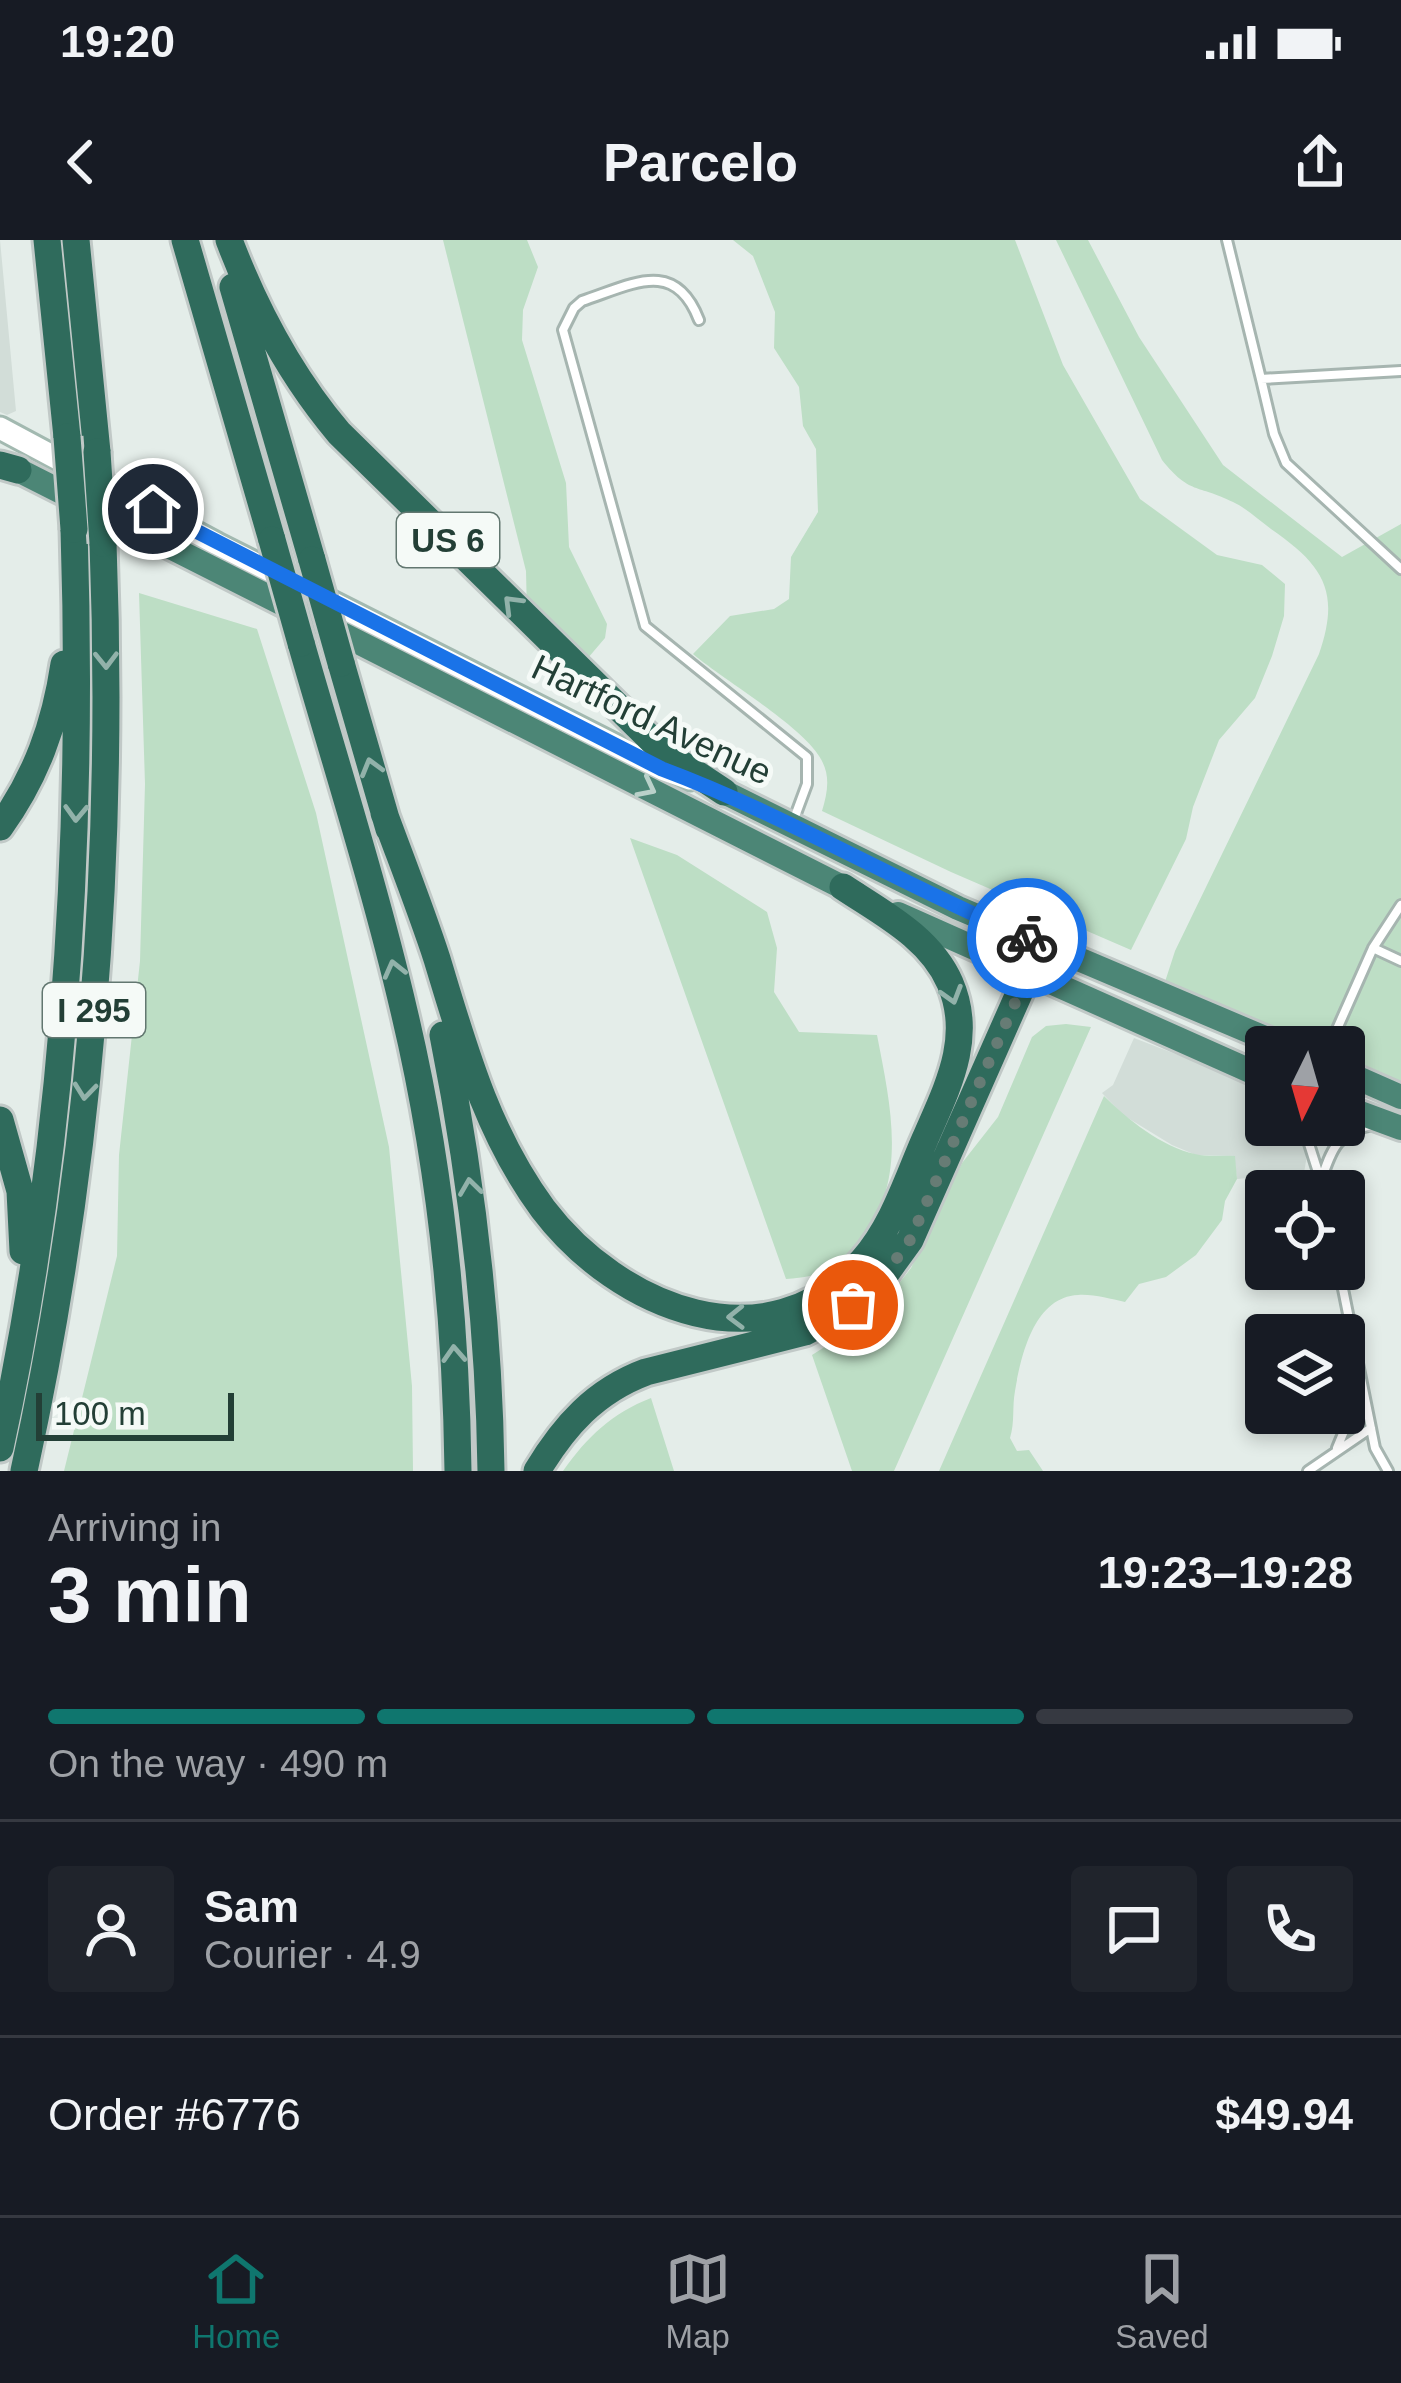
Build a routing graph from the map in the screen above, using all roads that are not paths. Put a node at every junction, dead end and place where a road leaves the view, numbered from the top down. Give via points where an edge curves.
1 (47, 240) edge
2 (76, 240) edge
3 (185, 240) edge
4 (226, 240) edge
5 (1227, 240) edge
6 (699, 320) dead end
7 (1401, 370) edge
8 (1261, 380) junction
9 (0, 428) edge
10 (6, 465) edge
11 (74, 529) junction
12 (1401, 569) edge
13 (724, 792) junction
14 (384, 813) junction
15 (790, 825) junction
16 (0, 827) edge
17 (843, 887) junction
18 (1401, 905) edge
19 (1041, 944) junction
20 (1372, 947) junction
21 (1401, 961) edge
22 (1028, 974) junction
23 (1338, 1026) edge
24 (1245, 1030) edge
25 (1245, 1069) edge
26 (1365, 1081) edge
27 (1401, 1097) edge
28 (1365, 1115) edge
29 (0, 1120) edge
30 (1395, 1125) edge
31 (1326, 1170) edge
32 (1365, 1401) edge
33 (1371, 1428) junction
34 (1343, 1434) edge
35 (1, 1442) edge
36 (1336, 1450) junction
37 (1381, 1469) edge
38 (1311, 1470) edge
39 (24, 1471) edge
40 (458, 1471) edge
41 (491, 1471) edge
42 (537, 1471) edge

1 - 11 highway, bridge
2 -> 39 highway, I 295, bridge via 98,452 106,785 94,1010 57,1297
40 -> 3 highway, bridge via 451,1298 394,967
13 -> 4 highway, US 6 via 665,753 339,433 273,340
14 -> 4 highway, bridge
5 - 8 lane
6 - 15 lane via 683,289 667,280 582,301 563,330 645,626 807,757 807,784
7 - 8 lane
8 - 12 lane via 1286,463
9 - 13 main road, Hartford Avenue via 662,769
10 -> 17 highway, Hartford Avenue
11 - 16 highway via 55,714 34,772
11 -> 35 highway via 78,749 69,958 44,1199
13 - 15 highway, Hartford Avenue / US 6
17 -> 14 highway via 910,932 943,969 958,1017 954,1070 886,1227 856,1268 784,1311 698,1315 650,1298 591,1260 515,1167 473,1079
41 -> 14 highway via 484,1297 466,1157 429,972
15 - 19 highway, Hartford Avenue / US 6
17 - 22 highway, Hartford Avenue
18 - 20 lane
19 - 22 highway
19 - 24 highway, Hartford Avenue / US 6
20 - 21 lane
20 - 23 lane
22 - 25 highway, Hartford Avenue
22 - 42 highway via 910,1240 874,1287 805,1332 620,1383 576,1416
26 - 27 highway
28 - 30 highway
29 - 35 highway via 24,1238
30 - 31 lane via 1343,1135
32 - 33 lane
33 - 36 lane
33 - 37 lane
34 - 36 lane
36 - 38 lane

